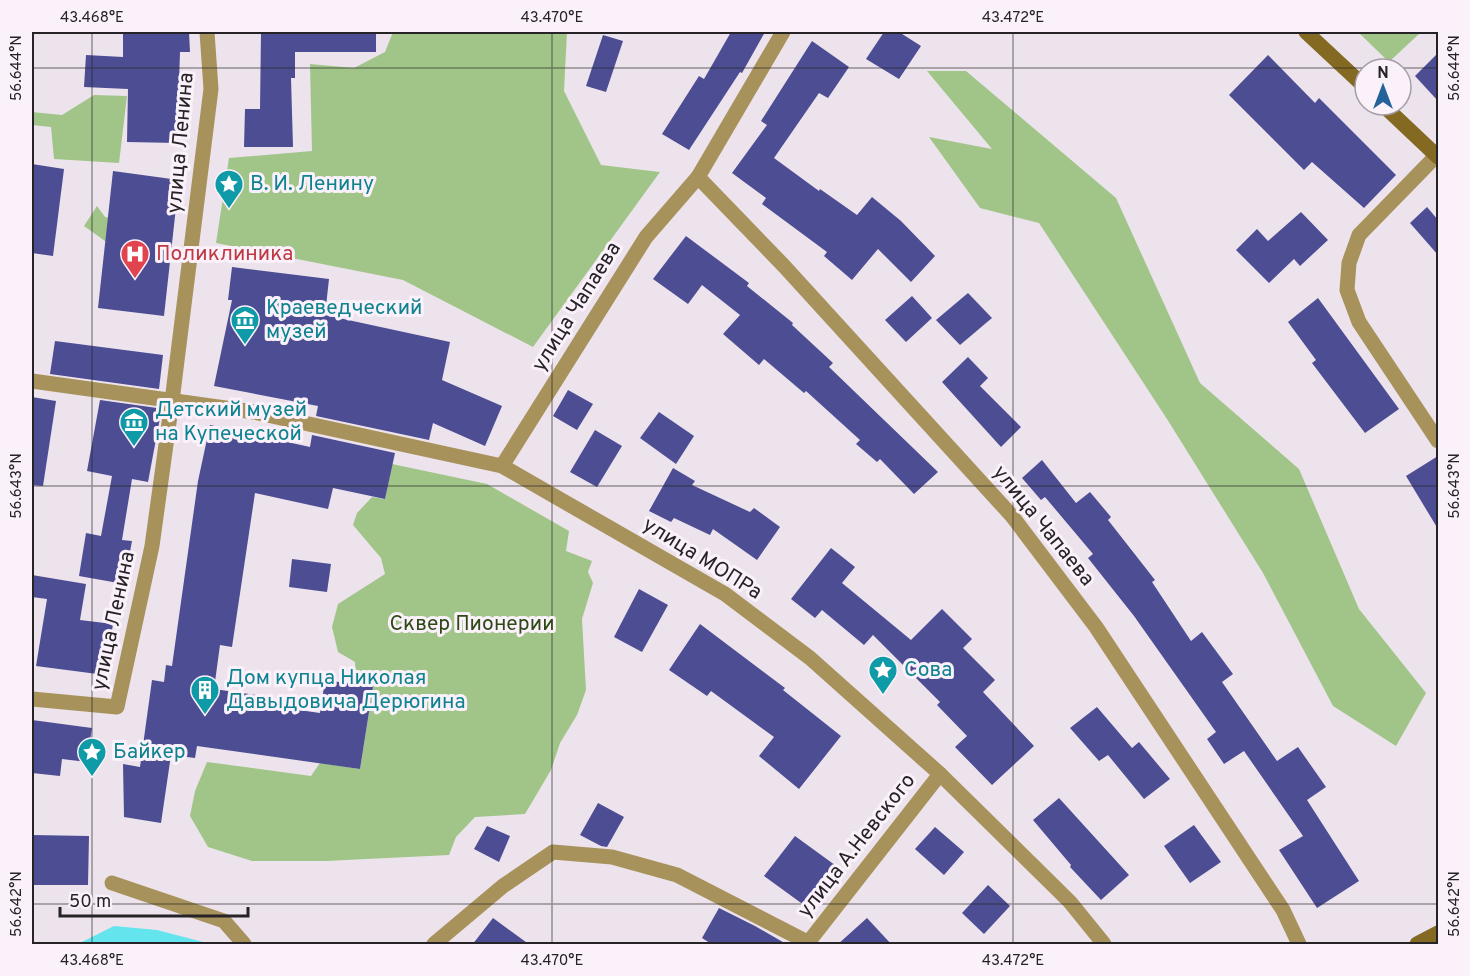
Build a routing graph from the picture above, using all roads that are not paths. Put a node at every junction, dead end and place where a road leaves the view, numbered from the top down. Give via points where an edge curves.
1 (207, 32) edge
2 (783, 32) edge
3 (1306, 32) edge
4 (1353, 76) edge
5 (1396, 117) edge
6 (1438, 156) edge
7 (698, 177) junction
8 (32, 381) edge
9 (172, 401) junction
10 (1438, 441) edge
11 (502, 466) junction
12 (32, 699) edge
13 (940, 774) junction
14 (112, 883) dead end
15 (1438, 933) edge
16 (809, 944) edge
17 (244, 945) edge
18 (434, 945) edge
19 (1104, 945) edge
20 (1299, 945) edge
21 (1417, 945) edge

1 - 9 street, улица Ленина via 211,89
2 - 7 street, улица Чапаева
3 - 4 street
5 - 6 street
6 - 10 street via 1359,236 1349,263 1347,290 1359,322
7 - 11 street, улица Чапаева via 646,237
7 - 20 street, улица Чапаева via 1012,516 1096,627 1283,910
8 - 9 street
9 - 11 street, улица МОПРа via 254,412
9 - 12 street, улица Ленина via 152,546 117,707
11 - 13 street, улица МОПРа via 724,594 810,658
13 - 16 street, улица А.Невского
13 - 19 street, улица МОПРа via 1070,902
14 - 17 street via 224,921
15 - 21 street
16 - 18 street via 677,875 612,857 553,852 503,886

